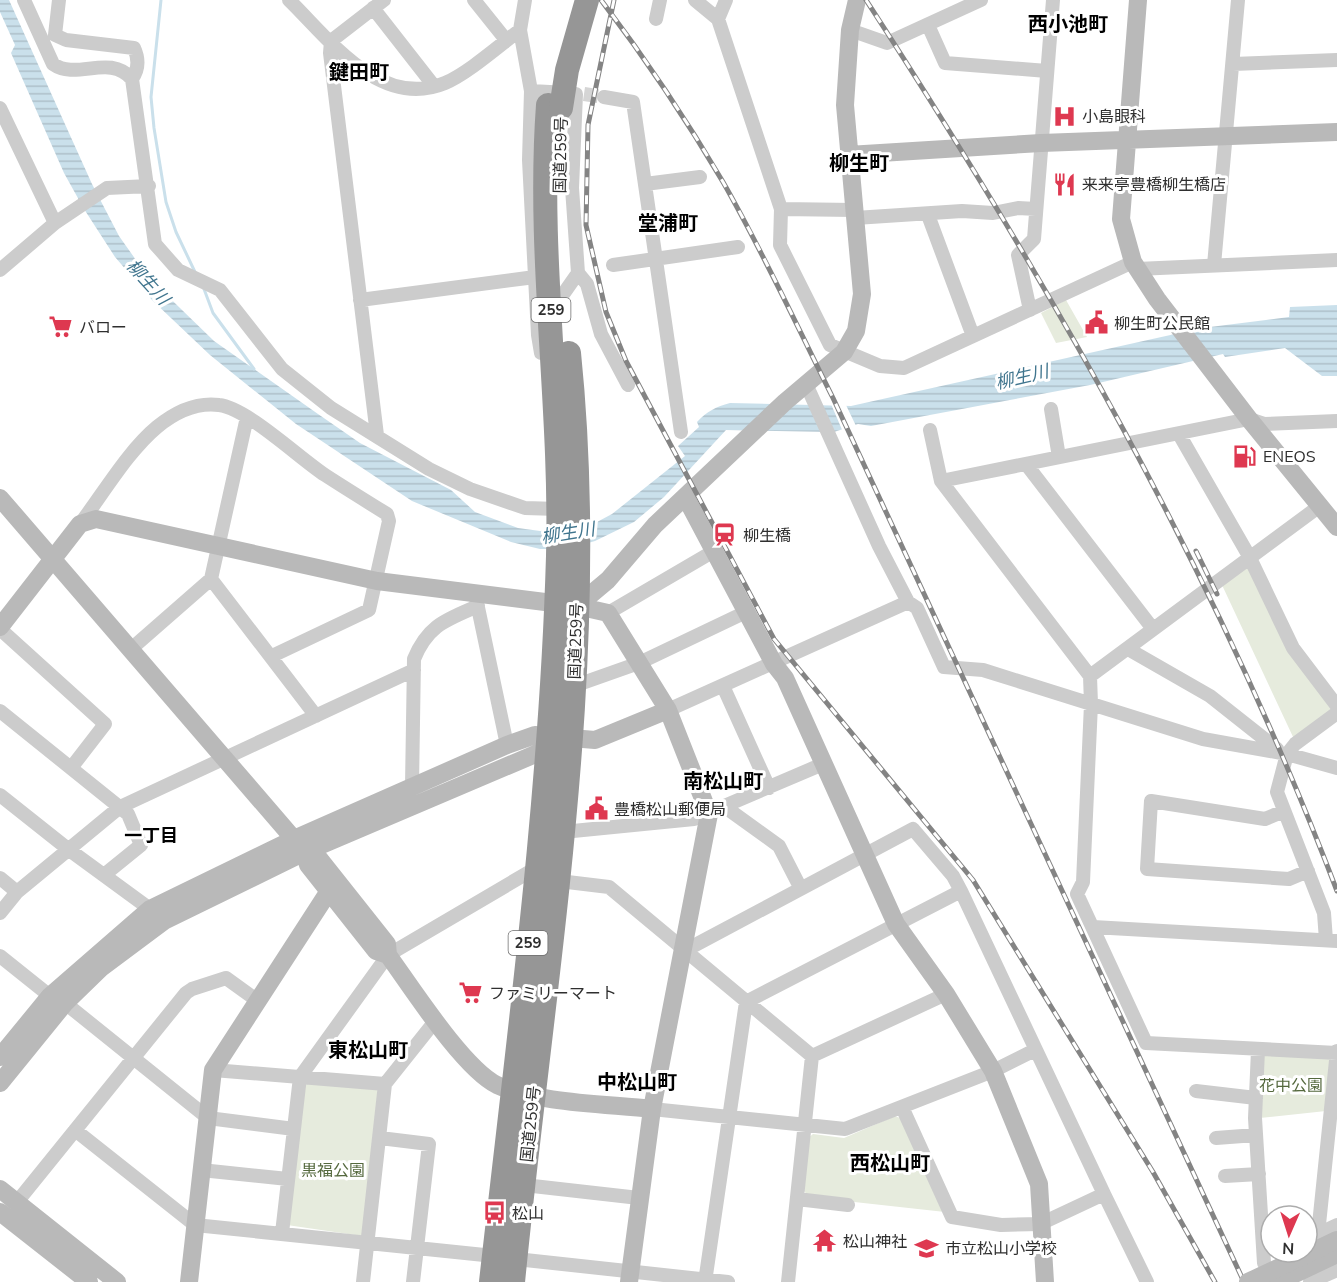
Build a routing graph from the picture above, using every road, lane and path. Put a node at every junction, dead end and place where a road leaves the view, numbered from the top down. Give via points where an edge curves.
1 (24, 0) edge
2 (58, 0) edge
3 (289, 0) edge
4 (474, 0) edge
5 (525, 0) edge
6 (573, 0) edge
7 (587, 0) edge
8 (660, 0) edge
9 (695, 0) edge
10 (726, 0) edge
11 (857, 0) edge
12 (981, 0) edge
13 (1053, 0) edge
14 (1138, 0) edge
15 (1238, 0) edge
16 (378, 4) edge
17 (656, 19) dead end
18 (718, 19) junction
19 (927, 25) junction
20 (520, 30) junction
21 (850, 30) junction
22 (506, 40) junction
23 (332, 41) junction
24 (1337, 60) edge
25 (1233, 64) junction
26 (1047, 71) junction
27 (132, 80) junction
28 (434, 86) junction
29 (604, 97) tunnel mouth
30 (560, 98) junction
31 (0, 108) edge
32 (1337, 132) edge
33 (1226, 137) junction
34 (1127, 141) junction
35 (1041, 143) junction
36 (848, 155) junction
37 (700, 177) dead end
38 (645, 184) junction
39 (149, 186) junction
40 (781, 209) junction
41 (1036, 209) junction
42 (854, 214) junction
43 (928, 215) junction
44 (55, 224) junction
45 (738, 248) dead end
46 (655, 259) junction
47 (1337, 260) edge
48 (613, 265) dead end
49 (1135, 265) junction
50 (1214, 266) junction
51 (0, 270) edge
52 (579, 273) junction
53 (535, 277) junction
54 (564, 293) junction
55 (360, 300) junction
56 (1030, 310) junction
57 (973, 336) junction
58 (844, 351) junction
59 (553, 352) junction
60 (806, 384) junction
61 (628, 385) dead end
62 (1051, 409) dead end
63 (247, 417) junction
64 (1249, 419) junction
65 (1337, 421) edge
66 (930, 430) dead end
67 (681, 432) dead end
68 (1179, 434) junction
69 (377, 435) junction
70 (1059, 457) junction
71 (1026, 464) junction
72 (941, 481) junction
73 (0, 498) edge
74 (686, 498) junction
75 (565, 512) junction
76 (1331, 516) edge
77 (80, 524) junction
78 (219, 547) junction
79 (714, 551) junction
80 (1249, 556) junction
81 (54, 560) junction
82 (211, 579) junction
83 (377, 581) junction
84 (476, 600) junction
85 (908, 602) junction
86 (566, 605) junction
87 (746, 612) junction
88 (608, 613) junction
89 (0, 628) edge
90 (1153, 629) junction
91 (131, 649) junction
92 (1128, 649) junction
93 (272, 656) junction
94 (639, 663) junction
95 (774, 664) junction
96 (414, 670) junction
97 (1090, 676) junction
98 (574, 686) junction
99 (723, 686) junction
100 (1091, 704) junction
101 (1337, 706) edge
102 (668, 710) junction
103 (0, 711) edge
104 (1337, 713) edge
105 (316, 716) junction
106 (557, 741) junction
107 (507, 745) junction
108 (1287, 754) junction
109 (225, 759) junction
110 (823, 764) junction
111 (71, 768) junction
112 (1337, 768) edge
113 (412, 786) junction
114 (769, 788) junction
115 (0, 795) edge
116 (120, 807) junction
117 (717, 811) junction
118 (1284, 811) junction
119 (564, 832) junction
120 (299, 845) junction
121 (68, 849) junction
122 (863, 855) junction
123 (536, 868) junction
124 (1308, 871) junction
125 (104, 875) junction
126 (0, 878) edge
127 (559, 881) junction
128 (800, 887) junction
129 (329, 891) junction
130 (961, 891) junction
131 (17, 892) junction
132 (150, 909) junction
133 (0, 913) edge
134 (896, 924) junction
135 (1093, 927) junction
136 (1331, 940) edge
137 (684, 951) junction
138 (387, 955) junction
139 (0, 956) edge
140 (946, 994) junction
141 (58, 1000) junction
142 (258, 1001) junction
143 (746, 1002) junction
144 (436, 1020) junction
145 (1035, 1050) junction
146 (1258, 1050) junction
147 (1337, 1052) edge
148 (812, 1056) junction
149 (0, 1057) edge
150 (132, 1059) junction
151 (213, 1070) junction
152 (993, 1071) junction
153 (300, 1077) junction
154 (0, 1083) edge
155 (385, 1084) junction
156 (1196, 1091) dead end
157 (523, 1093) junction
158 (1256, 1098) junction
159 (902, 1107) junction
160 (652, 1109) junction
161 (728, 1117) junction
162 (208, 1118) junction
163 (805, 1126) junction
164 (294, 1129) junction
165 (75, 1130) junction
166 (1256, 1135) junction
167 (380, 1138) junction
168 (1216, 1138) dead end
169 (1331, 1162) edge
170 (201, 1170) junction
171 (1259, 1174) junction
172 (1226, 1176) dead end
173 (288, 1179) junction
174 (524, 1185) junction
175 (0, 1189) edge
176 (1104, 1194) junction
177 (639, 1198) junction
178 (797, 1199) junction
179 (17, 1202) junction
180 (1261, 1204) edge
181 (848, 1205) dead end
182 (1319, 1209) edge
183 (0, 1212) edge
184 (1040, 1224) junction
185 (195, 1225) junction
186 (1337, 1226) edge
187 (282, 1233) junction
188 (1319, 1234) edge
189 (1337, 1240) edge
190 (368, 1242) junction
191 (417, 1248) junction
192 (1337, 1254) edge
193 (507, 1266) edge
194 (1337, 1269) edge
195 (630, 1277) edge
196 (705, 1281) edge
197 (89, 1282) edge
198 (117, 1282) edge
199 (189, 1282) edge
200 (363, 1282) edge
201 (413, 1282) edge
202 (491, 1282) edge
203 (728, 1282) edge
204 (788, 1282) edge
205 (1045, 1282) edge
206 (1147, 1282) edge
207 (1248, 1282) edge
208 (1278, 1282) edge
209 (1310, 1282) edge

1 - 27 street via 53,64 71,70 111,66
2 - 27 street via 55,35 66,40 134,48 138,55 137,72
3 - 23 street
4 - 22 street
5 - 20 street
6 - 30 highway, 国道259号 / 259 via 555,63
7 - 30 highway, 国道259号 / 259, bridge
8 - 17 street
9 - 18 street
10 - 18 street
11 - 21 street
12 - 19 street
13 - 26 street
14 - 34 street
15 - 25 street
16 - 23 street
16 - 28 street
18 - 40 street
19 - 21 street via 887,43
19 - 26 street via 945,63
20 - 22 street
20 - 30 street
21 - 36 street via 844,105
22 - 28 street via 446,83
23 - 28 street via 353,63 380,81 408,88
23 - 55 street via 334,92
24 - 25 street
25 - 33 street
26 - 35 street
27 - 39 street
29 - 38 street via 633,102
30 - 52 street
30 - 53 street via 529,160
30 - 54 highway, 国道259号 / 259 via 558,162
30 - 59 highway, 国道259号 / 259 via 545,165
31 - 44 street
32 - 33 street
33 - 34 street
33 - 50 street
34 - 35 street
34 - 49 street via 1121,219
35 - 36 street
35 - 41 street
36 - 42 street
37 - 38 street
38 - 46 street
39 - 44 street via 107,188
39 - 69 street via 155,244 171,265 220,290 282,369 331,408
40 - 42 street
40 - 58 street via 780,245 831,345
41 - 43 street
41 - 56 street via 1034,239 1018,255
42 - 43 street
42 - 58 street via 861,306 856,331
43 - 57 street
44 - 51 street
45 - 46 street
46 - 48 street
46 - 67 street
47 - 50 street
49 - 50 street
49 - 56 street
49 - 64 street
52 - 54 street
52 - 61 street via 587,284 602,334
53 - 55 street
53 - 59 street via 538,341 541,353
54 - 75 highway, 国道259号 / 259 via 577,434
55 - 69 street
56 - 57 street
57 - 58 street via 904,368 880,366
58 - 60 street
59 - 75 highway, 国道259号 / 259
60 - 74 street
60 - 85 street
62 - 70 street
63 - 77 street via 220,405 190,407 172,416 144,440
63 - 78 street
63 - 83 street via 324,475 387,514 389,521
64 - 65 street via 1264,424
64 - 68 street
64 - 76 street
66 - 72 street
68 - 70 street
68 - 80 street
69 - 75 street via 429,469 470,489 525,508
70 - 71 street
71 - 72 street
71 - 90 street
72 - 97 street
73 - 81 street
74 - 79 street
74 - 86 street via 655,525 608,580
75 - 86 highway, 国道259号 / 259
76 - 80 street
77 - 78 street via 96,519
77 - 81 street
78 - 82 street
78 - 83 street
79 - 87 street
79 - 88 street
80 - 90 street
80 - 101 street via 1293,648
81 - 89 street
81 - 91 street
82 - 91 street
82 - 93 street
83 - 84 street
83 - 93 street via 369,610
84 - 86 street
84 - 96 street via 431,630 414,659
84 - 107 street
85 - 95 street
85 - 100 street via 917,609 944,667 983,670
86 - 88 street
86 - 98 highway, 国道259号 / 259
86 - 106 highway, 国道259号 / 259
87 - 94 street
87 - 95 street
88 - 94 street
89 - 111 street via 105,724
90 - 92 street
91 - 109 street
92 - 97 street
92 - 108 street via 1210,696 1270,745
93 - 105 street
94 - 98 street
94 - 102 street
95 - 99 street
95 - 110 street via 785,678
96 - 105 street
96 - 113 street
97 - 100 street
98 - 106 highway, 国道259号 / 259
99 - 102 street
99 - 114 street
100 - 108 street via 1203,739
100 - 135 street via 1083,882 1077,894
102 - 106 street via 595,741
102 - 117 street
103 - 111 street
104 - 108 street
105 - 109 street
106 - 107 street via 535,735
106 - 119 highway, 国道259号 / 259
106 - 120 street
106 - 123 highway, 国道259号 / 259
107 - 113 street
108 - 112 street
108 - 118 street via 1277,792
109 - 116 street
109 - 120 street
110 - 114 street
110 - 122 street
111 - 116 street
113 - 120 street
114 - 117 street
115 - 121 street
116 - 121 street
116 - 125 street via 128,814 141,845
117 - 119 street via 694,819
117 - 128 street via 779,846
117 - 137 street
118 - 124 street
118 - 124 street via 1265,819 1152,801 1148,869 1289,879
119 - 127 highway, 国道259号 / 259
120 - 129 street via 308,865
120 - 132 street
120 - 138 street via 326,866 387,944
120 - 141 street via 164,921
121 - 125 street
121 - 131 street
122 - 128 street
122 - 130 street via 913,829
122 - 134 street
123 - 138 street
123 - 157 highway, 国道259号 / 259
124 - 136 street
125 - 132 street
126 - 131 street
127 - 137 street via 609,888
127 - 157 highway, 国道259号 / 259
128 - 137 street
129 - 138 street via 376,951
129 - 142 street
130 - 134 street
130 - 145 street
131 - 133 street
132 - 141 street
134 - 140 street
134 - 143 street
135 - 136 street
135 - 146 street via 1146,1043
137 - 143 street
137 - 160 street
138 - 144 street
138 - 153 street
139 - 141 street
140 - 148 street
140 - 152 street
141 - 149 street
141 - 150 street
141 - 154 street
142 - 150 street via 226,978 192,988
142 - 151 street
143 - 148 street
143 - 161 street
144 - 155 street
144 - 157 street via 484,1077
145 - 152 street
145 - 176 street
146 - 147 street
146 - 158 street
147 - 169 street
148 - 163 street
150 - 162 street
150 - 165 street
151 - 153 street
151 - 162 street
152 - 159 street
152 - 184 street via 1039,1184
153 - 155 street
153 - 164 street
155 - 167 street
156 - 158 street
157 - 160 street
157 - 174 highway, 国道259号 / 259
157 - 193 highway, 国道259号 / 259
158 - 166 street
159 - 163 street via 845,1129
159 - 184 street via 952,1217 1001,1225
160 - 161 street
160 - 177 street
161 - 163 street
161 - 196 street
162 - 164 street
162 - 170 street
163 - 178 street
164 - 173 street
165 - 179 street
165 - 185 street
166 - 168 street
166 - 171 street
167 - 190 street
167 - 191 street via 429,1144
169 - 182 street
170 - 173 street
170 - 185 street
171 - 172 street
171 - 180 street
173 - 187 street
174 - 177 street
174 - 193 highway, 国道259号 / 259
175 - 179 street
176 - 184 street
176 - 206 street
177 - 195 street
178 - 181 street
178 - 204 street
179 - 198 street
183 - 197 street
184 - 205 street
185 - 187 street
185 - 199 street
186 - 188 street
187 - 190 street
189 - 207 street, bridge
190 - 191 street
190 - 200 street
191 - 193 street
191 - 201 street
192 - 208 street
193 - 195 street
193 - 202 highway, 国道259号 / 259
194 - 209 street
195 - 196 street
196 - 203 street

